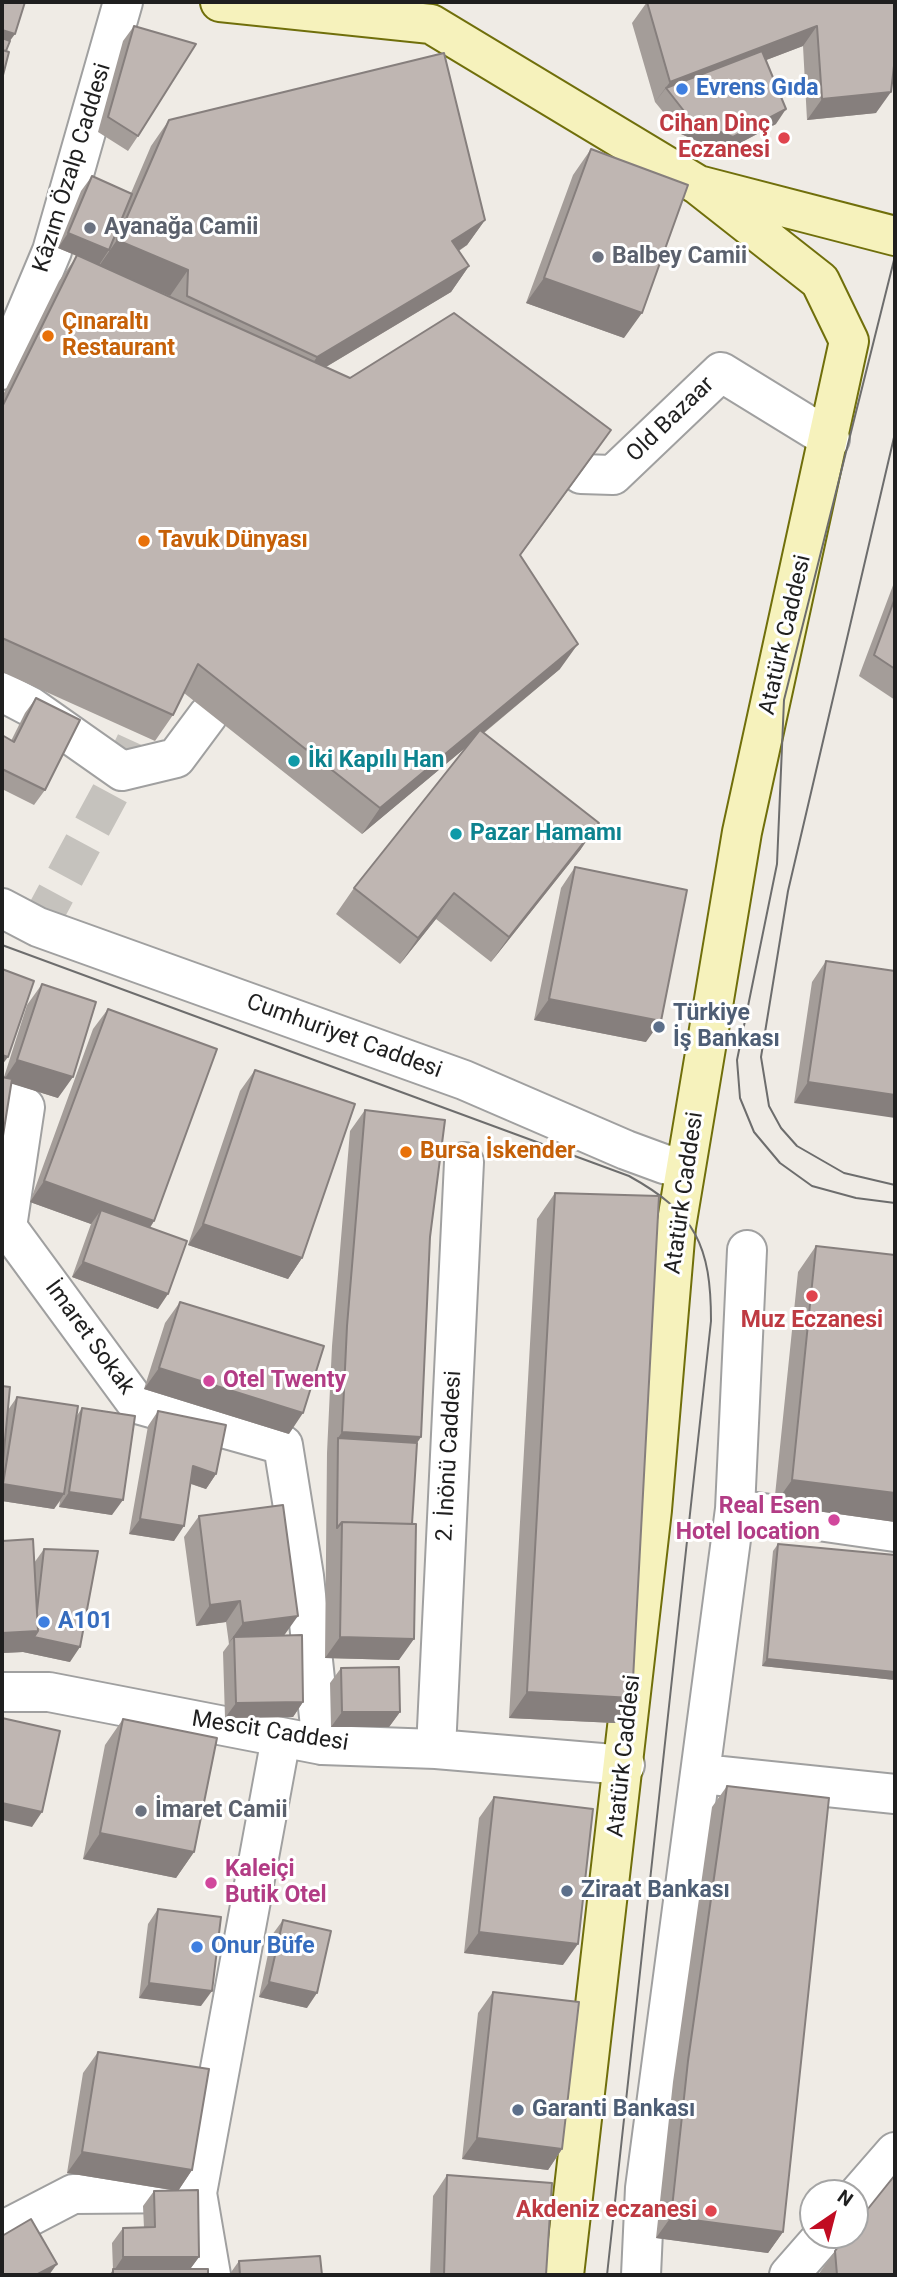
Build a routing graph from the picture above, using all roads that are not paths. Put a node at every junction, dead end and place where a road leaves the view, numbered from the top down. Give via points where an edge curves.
1 (123, 2) edge
2 (220, 2) edge
3 (432, 13) edge
4 (698, 185) junction
5 (895, 236) edge
6 (2, 370) edge
7 (830, 439) junction
8 (581, 474) edge
9 (2, 692) edge
10 (208, 715) dead end
11 (2, 908) edge
12 (2, 1099) edge
13 (464, 1163) dead end
14 (685, 1168) junction
15 (747, 1250) dead end
16 (734, 1509) junction
17 (895, 1532) edge
18 (2, 1692) edge
19 (281, 1738) junction
20 (322, 1745) junction
21 (436, 1749) junction
22 (625, 1765) junction
23 (702, 1774) junction
24 (895, 1794) edge
25 (895, 2152) edge
26 (869, 2182) edge
27 (197, 2193) junction
28 (2, 2231) edge
29 (812, 2249) edge
30 (211, 2275) edge
31 (564, 2275) edge
32 (641, 2275) edge
33 (789, 2275) edge

1 - 6 street, Kâzım Özalp Caddesi via 52,251
2 - 3 street
3 - 4 street
4 - 5 street
4 - 7 street, Atatürk Caddesi via 820,281 849,341
7 - 8 street, Old Bazaar via 721,372 613,475
7 - 14 street, Atatürk Caddesi via 742,832
9 - 10 street via 31,707 121,771 176,758
11 - 14 street, Cumhuriyet Caddesi via 38,928 464,1080 626,1150
12 - 20 street, İmaret Sokak via 25,1107 7,1227 137,1404 283,1445 304,1576
13 - 21 street, 2. İnönü Caddesi
14 - 22 street, Atatürk Caddesi
15 - 16 street
16 - 17 street
16 - 23 street
18 - 19 street, Mescit Caddesi via 49,1692
19 - 20 street, Mescit Caddesi
19 - 27 street
20 - 21 street, Mescit Caddesi
21 - 22 street, Mescit Caddesi
22 - 31 street, Atatürk Caddesi
23 - 24 street
23 - 32 street via 645,2188
25 - 26 street
27 - 28 street via 73,2194
27 - 30 street
29 - 33 street

